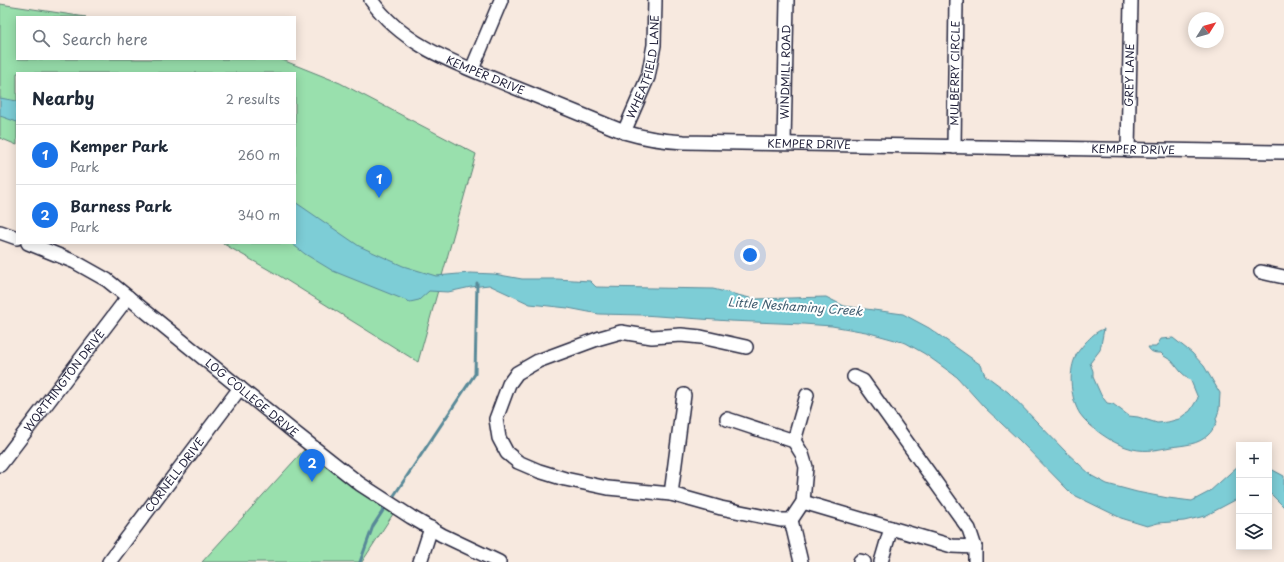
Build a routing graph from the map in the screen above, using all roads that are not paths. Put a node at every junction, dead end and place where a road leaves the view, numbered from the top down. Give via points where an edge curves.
1 (371, 0) edge
2 (501, 0) edge
3 (655, 0) edge
4 (787, 0) edge
5 (956, 0) edge
6 (1131, 0) edge
7 (472, 69) junction
8 (624, 132) junction
9 (784, 144) junction
10 (954, 147) junction
11 (1128, 150) junction
12 (1284, 152) edge
13 (0, 232) edge
14 (16, 238) edge
15 (30, 244) edge
16 (1261, 272) dead end
17 (1284, 277) edge
18 (128, 297) junction
19 (746, 347) dead end
20 (854, 377) dead end
21 (240, 388) junction
22 (684, 395) dead end
23 (807, 395) dead end
24 (728, 419) dead end
25 (794, 441) junction
26 (0, 465) edge
27 (671, 494) junction
28 (803, 502) junction
29 (791, 520) junction
30 (431, 528) junction
31 (891, 528) junction
32 (975, 547) junction
33 (109, 562) edge
34 (420, 562) edge
35 (500, 562) edge
36 (801, 562) edge
37 (881, 562) edge
38 (975, 562) edge

1 - 7 street, KEMPER DRIVE via 390,22 415,43
2 - 7 street
3 - 8 street, WHEATFIELD LANE via 654,45 648,77
4 - 9 street, WINDMILL ROAD
5 - 10 street, MULBERRY CIRCLE
6 - 11 street, GREY LANE
7 - 8 street, KEMPER DRIVE
8 - 9 street, KEMPER DRIVE via 664,141
9 - 10 street, KEMPER DRIVE
10 - 11 street, KEMPER DRIVE
11 - 12 street, KEMPER DRIVE
13 - 14 street
15 - 18 street, LOG COLLEGE DRIVE via 87,268
16 - 17 street
18 - 21 street, LOG COLLEGE DRIVE
18 - 26 street, WORTHINGTON DRIVE
19 - 27 street via 681,334 652,336 621,332 538,361 517,373 509,384 496,419 499,438 507,453 518,462 565,479 608,488
20 - 32 street via 863,381 969,529
21 - 30 street, LOG COLLEGE DRIVE via 340,469
21 - 33 street, CORNELL DRIVE
22 - 27 street
23 - 25 street
24 - 25 street
25 - 28 street via 806,467
27 - 29 street via 721,508
28 - 29 street
28 - 31 street
29 - 36 street
30 - 34 street
30 - 35 street, LOG COLLEGE DRIVE
31 - 32 street via 952,546
31 - 37 street
32 - 38 street

